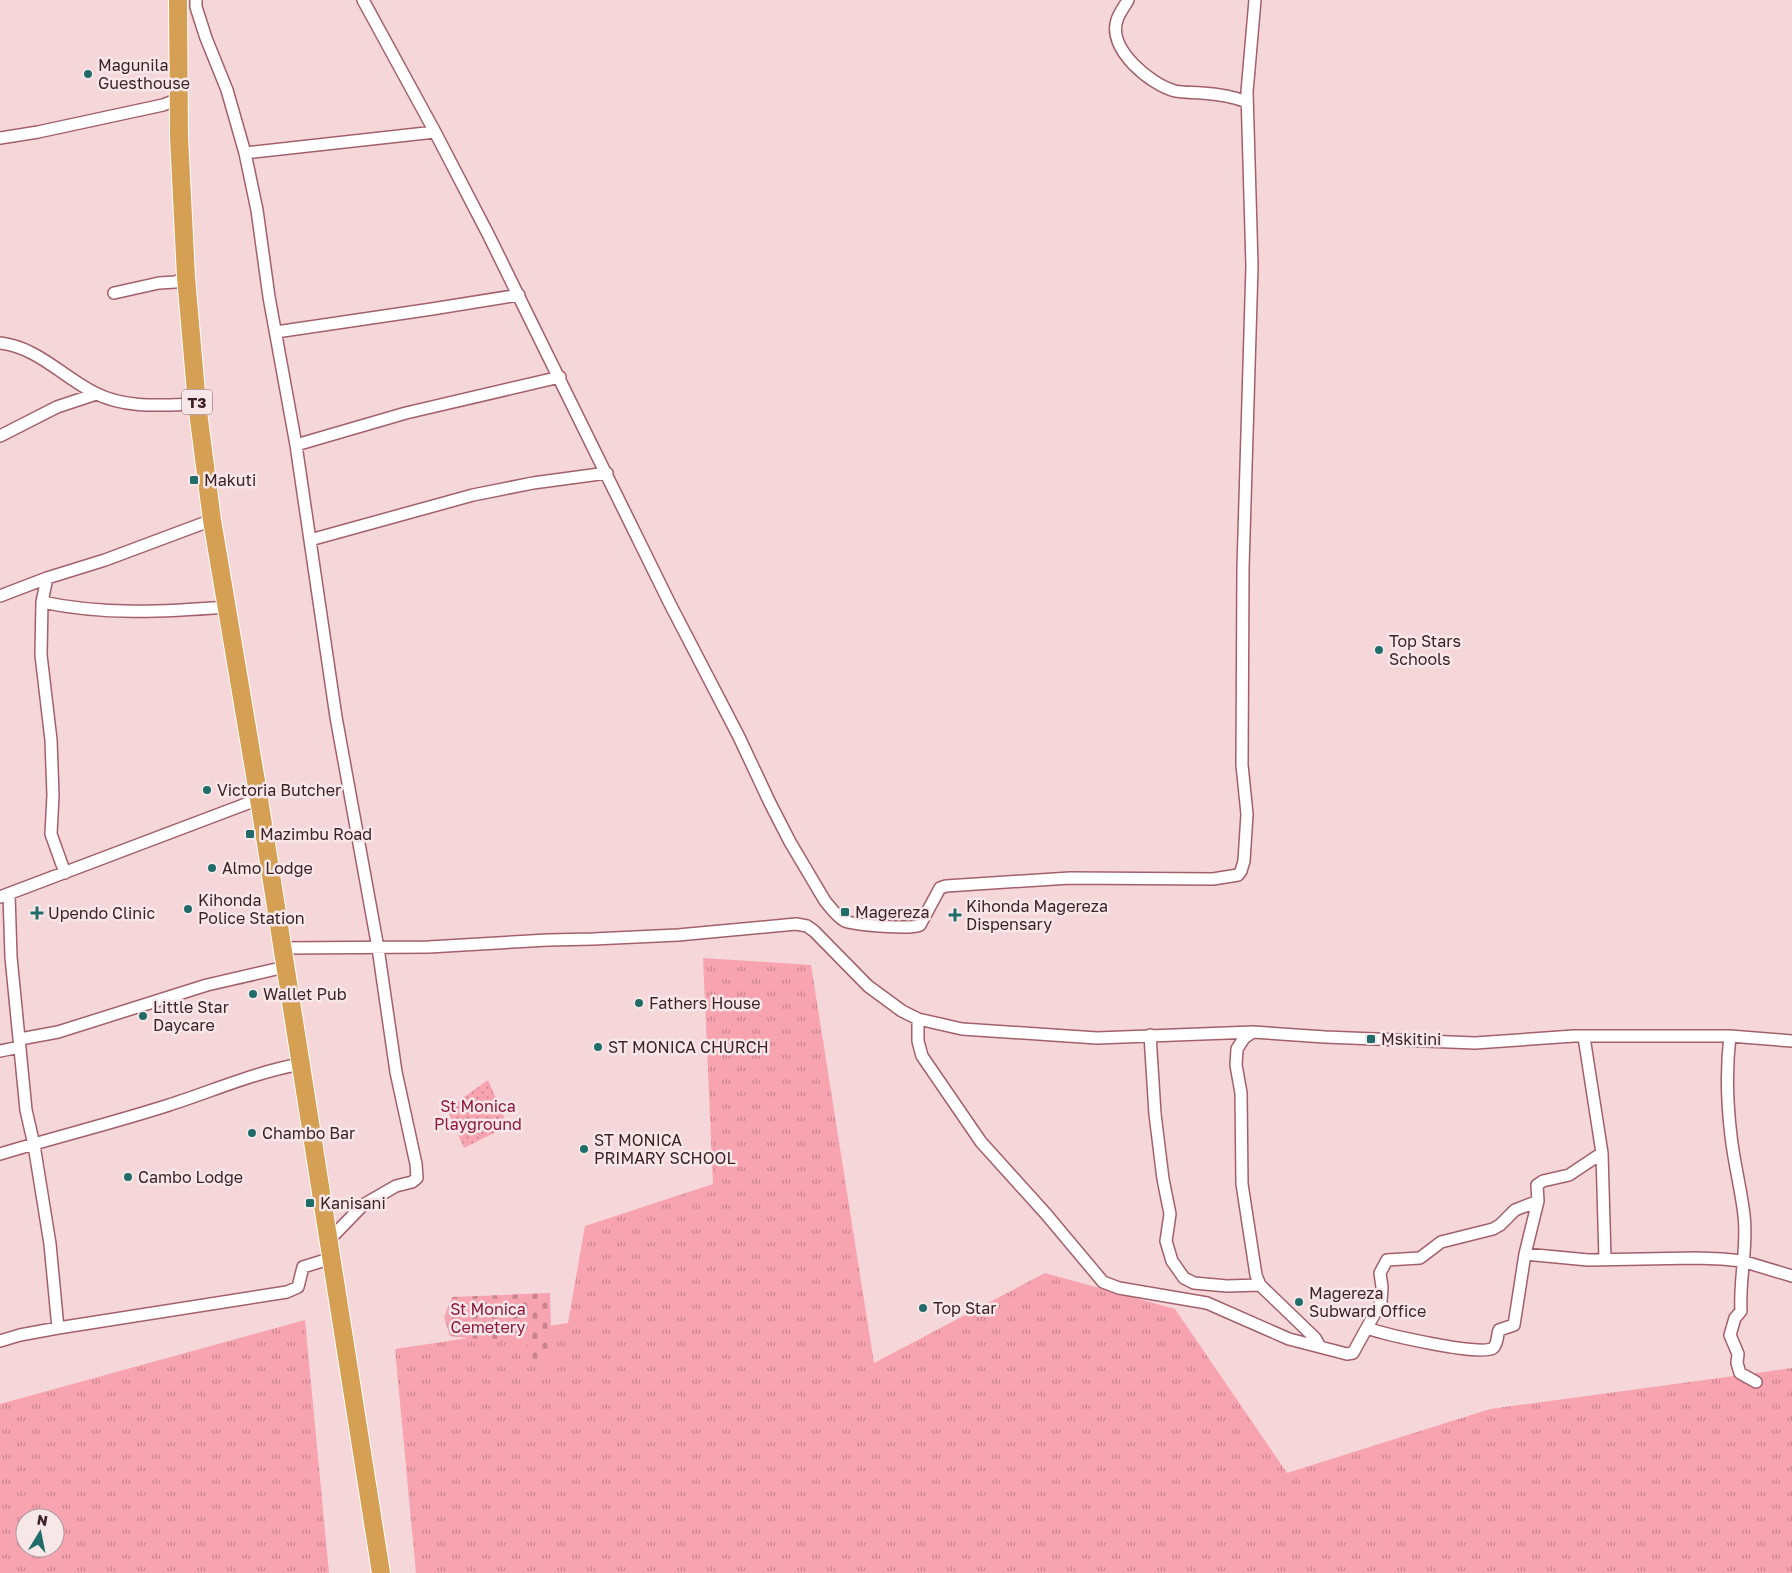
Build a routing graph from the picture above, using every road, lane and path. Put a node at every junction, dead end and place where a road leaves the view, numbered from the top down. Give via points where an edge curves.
1 (178, 0) edge
2 (196, 0) edge
3 (363, 0) edge
4 (1128, 0) edge
5 (1255, 0) edge
6 (178, 100) junction
7 (1247, 102) junction
8 (435, 132) junction
9 (0, 138) edge
10 (245, 153) junction
11 (186, 278) junction
12 (114, 293) dead end
13 (519, 295) junction
14 (276, 332) junction
15 (0, 343) edge
16 (560, 377) junction
17 (96, 394) junction
18 (197, 404) junction
19 (0, 436) edge
20 (296, 445) junction
21 (606, 473) junction
22 (212, 520) junction
23 (310, 540) junction
24 (47, 578) junction
25 (0, 596) edge
26 (42, 602) junction
27 (226, 607) junction
28 (259, 800) junction
29 (65, 873) junction
30 (5, 895) edge
31 (282, 948) junction
32 (378, 948) junction
33 (286, 967) junction
34 (918, 1019) junction
35 (1253, 1032) junction
36 (1150, 1035) junction
37 (1730, 1036) junction
38 (1584, 1037) junction
39 (1792, 1041) edge
40 (20, 1043) junction
41 (0, 1052) edge
42 (301, 1064) junction
43 (34, 1145) junction
44 (0, 1154) edge
45 (1602, 1154) junction
46 (1538, 1201) junction
47 (329, 1240) junction
48 (1525, 1254) junction
49 (332, 1258) junction
50 (1605, 1259) junction
51 (1742, 1261) junction
52 (1792, 1276) edge
53 (1260, 1285) junction
54 (58, 1328) junction
55 (1367, 1328) junction
56 (0, 1341) edge
57 (1319, 1346) junction
58 (1756, 1382) dead end
59 (382, 1573) edge

1 - 6 highway, T3
2 - 10 street
3 - 8 street
4 - 7 street via 1117,20 1116,32 1127,58 1145,76 1174,91 1219,94
5 - 7 street
6 - 9 street
6 - 11 highway, T3
7 - 21 street via 1252,283 1243,568 1242,765 1248,814 1244,861 1238,875 1213,879 1070,878 946,886 940,888 917,927 863,925 846,921 825,901 790,842
8 - 10 street
8 - 13 street
10 - 14 street
11 - 12 street
11 - 18 highway, T3
13 - 14 street
13 - 16 street
14 - 20 street
15 - 17 street via 36,355
16 - 20 street via 406,413
16 - 21 street
17 - 18 street via 126,404
17 - 19 street via 57,407
18 - 22 highway, T3
20 - 23 street
21 - 23 street via 473,495
22 - 24 street
22 - 27 highway, T3
23 - 32 street via 336,718
24 - 25 street
24 - 26 street
26 - 27 street via 71,608 129,612
26 - 29 street via 41,655 51,740 51,834
27 - 28 highway, T3
28 - 29 street
28 - 31 highway, T3
29 - 30 street
30 - 40 street
31 - 32 street
31 - 33 highway, T3
32 - 34 street via 678,935 796,924 814,931 868,986
32 - 47 street via 396,1072 414,1148 417,1178 363,1205
33 - 40 street via 208,985
33 - 42 highway, T3
34 - 36 street via 962,1029 1038,1035 1097,1038
34 - 57 street via 922,1056 981,1142 1103,1282 1119,1288 1207,1303 1289,1339
35 - 36 street
35 - 38 street via 1475,1043
35 - 53 street via 1237,1048 1236,1065 1241,1093 1242,1184
36 - 53 street via 1155,1114 1170,1214 1166,1241 1172,1261 1184,1278 1194,1283
37 - 38 street
37 - 39 street
37 - 51 street via 1731,1135 1744,1214
38 - 45 street
40 - 41 street
40 - 43 street via 26,1110
42 - 43 street via 250,1076 174,1104
42 - 47 highway, T3
43 - 44 street
43 - 54 street via 50,1244
45 - 46 street via 1570,1174 1540,1182 1536,1188
45 - 50 street
46 - 48 street
46 - 55 street via 1515,1210 1492,1230 1447,1239 1420,1258 1387,1260 1380,1273 1381,1302
47 - 49 highway, T3
48 - 50 street
48 - 55 street via 1514,1325 1499,1330 1493,1348 1461,1348
49 - 54 street via 303,1267 298,1287 287,1292
49 - 59 highway, T3
50 - 51 street
51 - 52 street
51 - 58 street via 1741,1311 1735,1318 1730,1335 1738,1354 1740,1373
53 - 57 street via 1315,1338
54 - 56 street
55 - 57 street via 1352,1353

